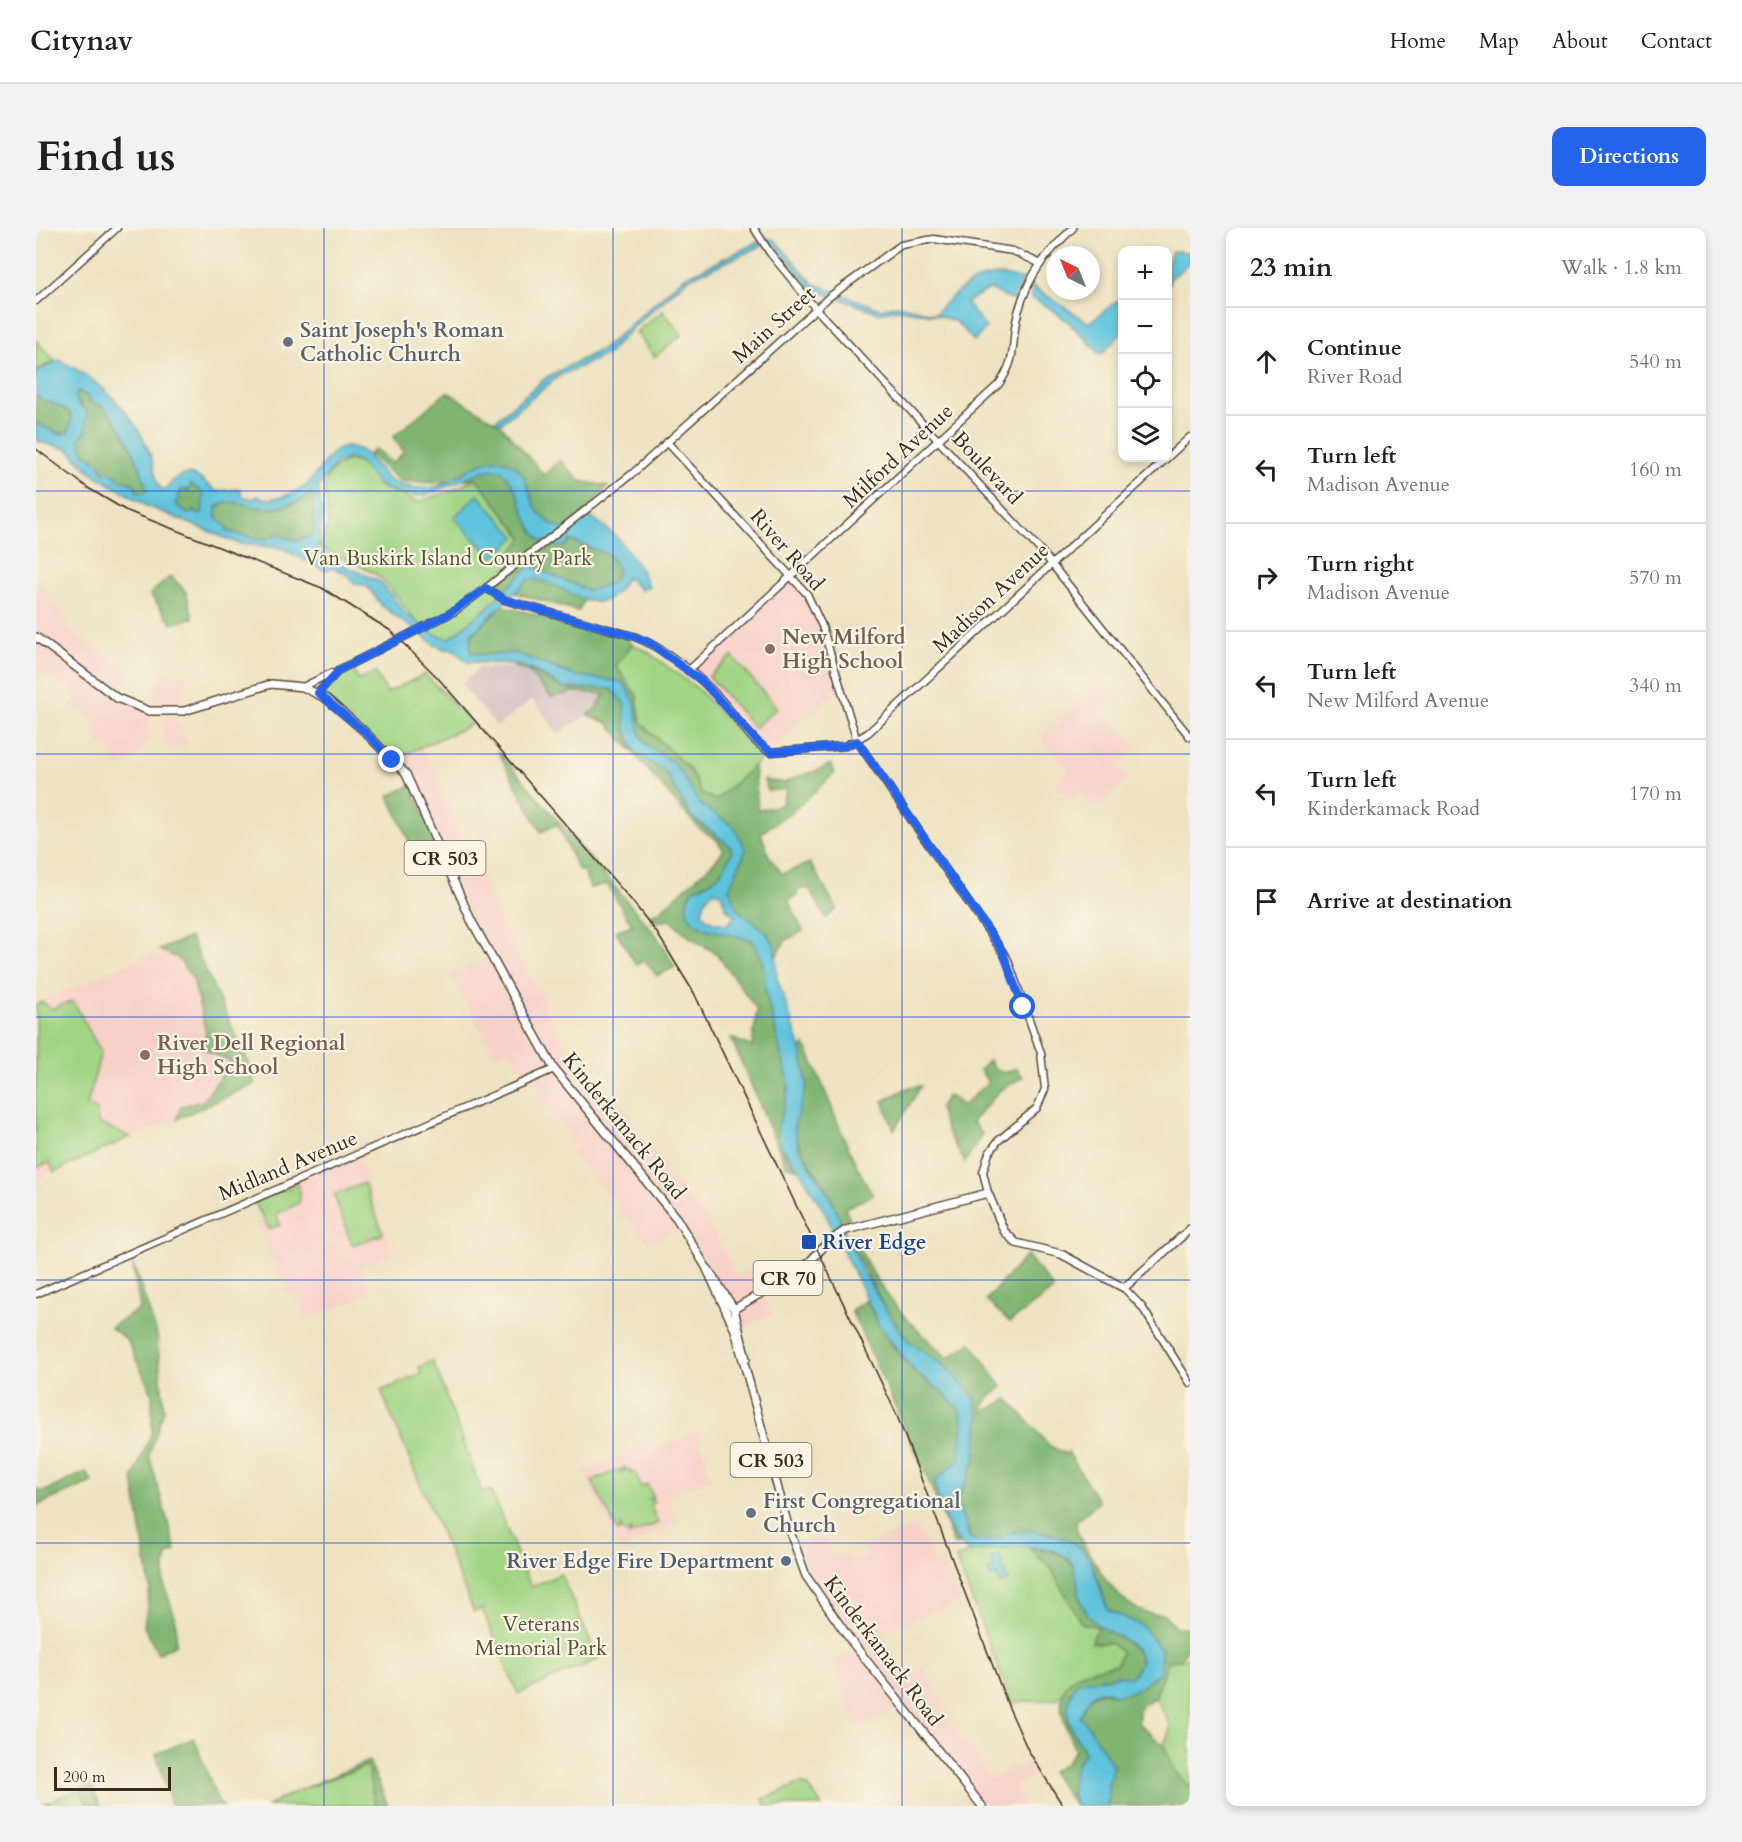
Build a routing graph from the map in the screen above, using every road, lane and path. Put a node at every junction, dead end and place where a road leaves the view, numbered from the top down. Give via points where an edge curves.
1 (117, 228) edge
2 (754, 228) edge
3 (1073, 228) edge
4 (1039, 263) junction
5 (36, 301) edge
6 (816, 309) junction
7 (1190, 437) edge
8 (939, 441) junction
9 (667, 442) junction
10 (1172, 453) edge
11 (1162, 462) edge
12 (1052, 564) junction
13 (790, 576) junction
14 (486, 588) junction
15 (37, 640) edge
16 (342, 668) junction
17 (688, 671) junction
18 (303, 687) junction
19 (318, 693) junction
20 (1190, 737) edge
21 (857, 741) junction
22 (554, 1069) junction
23 (987, 1193) junction
24 (1190, 1229) edge
25 (706, 1267) junction
26 (1124, 1288) junction
27 (36, 1294) edge
28 (727, 1296) junction
29 (750, 1300) junction
30 (734, 1309) junction
31 (740, 1326) junction
32 (743, 1339) junction
33 (740, 1348) junction
34 (747, 1373) junction
35 (1190, 1383) edge
36 (982, 1806) edge

1 - 5 street
2 - 6 street, Boulevard
3 - 4 street, Milford Avenue
4 - 6 street, Main Street via 1013,251 928,239 901,245
4 - 8 street, Milford Avenue via 1018,312 1014,350 1004,377
6 - 8 street, Boulevard
6 - 9 street, Main Street
7 - 10 street, Madison Avenue
8 - 12 street, Boulevard
8 - 13 street, Milford Avenue
9 - 13 street, River Road
9 - 14 street, Main Street
11 - 12 street, Madison Avenue
12 - 20 street, Boulevard
12 - 21 street, Madison Avenue
13 - 17 street, Milford Avenue
13 - 21 street, River Road via 807,594 816,612
14 - 16 street, Main Street via 447,615
14 - 17 street, Madison Avenue via 508,601 642,639
15 - 18 main road, Kinderkamack Road / CR 503 via 117,698 149,711 184,711 271,684
16 - 18 street, Main Street
16 - 19 street
17 - 21 street, Madison Avenue via 713,691 771,752 845,746
18 - 19 main road, Kinderkamack Road / CR 503
19 - 22 main road, Kinderkamack Road / CR 503 via 365,732 406,774 471,920
21 - 23 street, River Road via 1002,950 1041,1053 1043,1096 1032,1112 989,1153 983,1172
22 - 25 main road, Kinderkamack Road / CR 503 via 677,1219
22 - 27 street, Midland Avenue
23 - 26 main road, River Road via 1004,1231 1016,1243 1061,1254
23 - 29 main road, CR 70 via 846,1230 803,1269
24 - 26 main road
25 - 28 main road
25 - 33 main road, Kinderkamack Road / CR 503
26 - 35 street, River Road via 1142,1308
28 - 29 main road
28 - 30 main road
29 - 30 main road, CR 70
29 - 31 main road via 742,1311
30 - 31 main road
31 - 32 main road
32 - 33 main road
32 - 34 main road
33 - 34 main road, Kinderkamack Road / CR 503
34 - 36 main road, Kinderkamack Road / CR 503 via 788,1526 806,1576 851,1641

